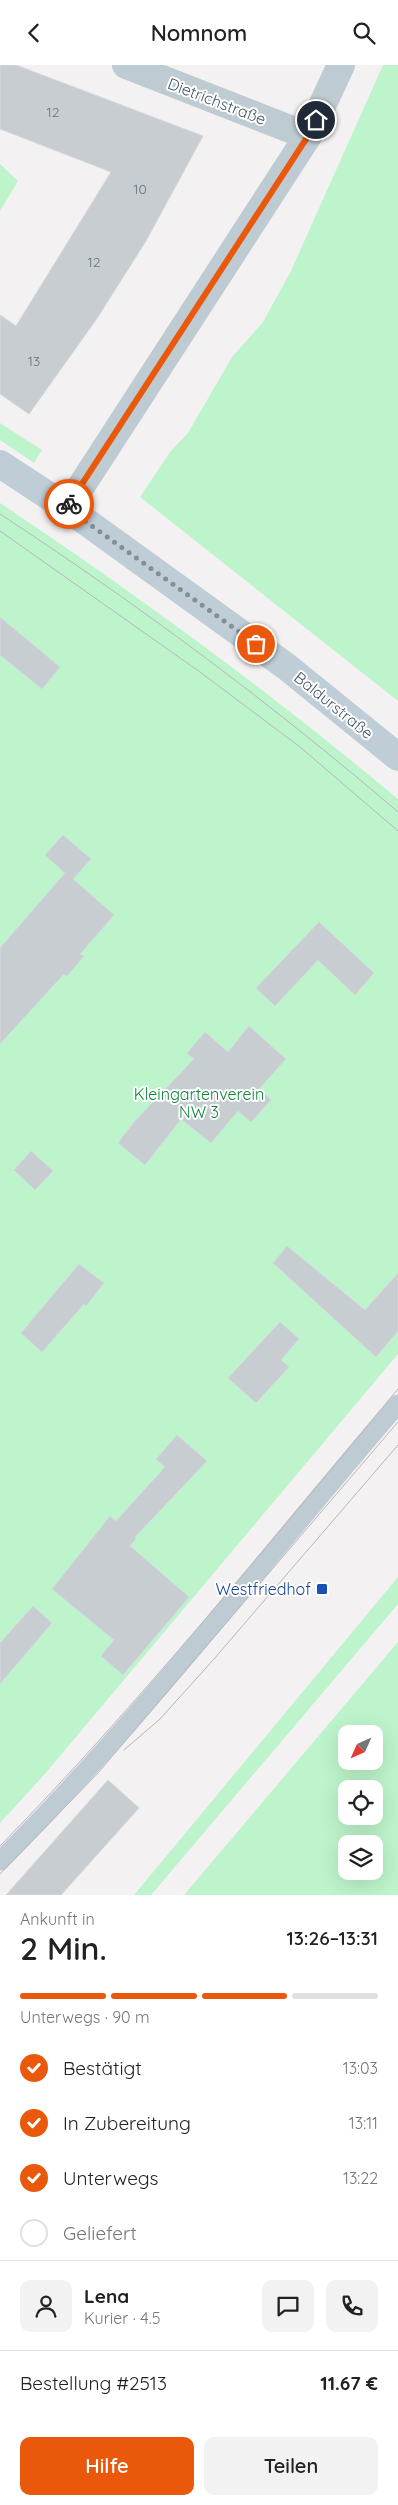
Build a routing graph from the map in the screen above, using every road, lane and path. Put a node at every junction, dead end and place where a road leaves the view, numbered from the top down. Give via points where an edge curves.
1 (126, 65) edge
2 (341, 65) edge
3 (308, 136) junction
4 (0, 464) edge
5 (67, 508) junction
6 (398, 757) edge
7 (398, 1403) edge
8 (0, 1861) edge

1 - 3 street, Dietrichstraße
2 - 3 street
3 - 5 street
4 - 5 street, Baldurstraße
5 - 6 street, Baldurstraße via 287,667
7 - 8 lane via 131,1721

